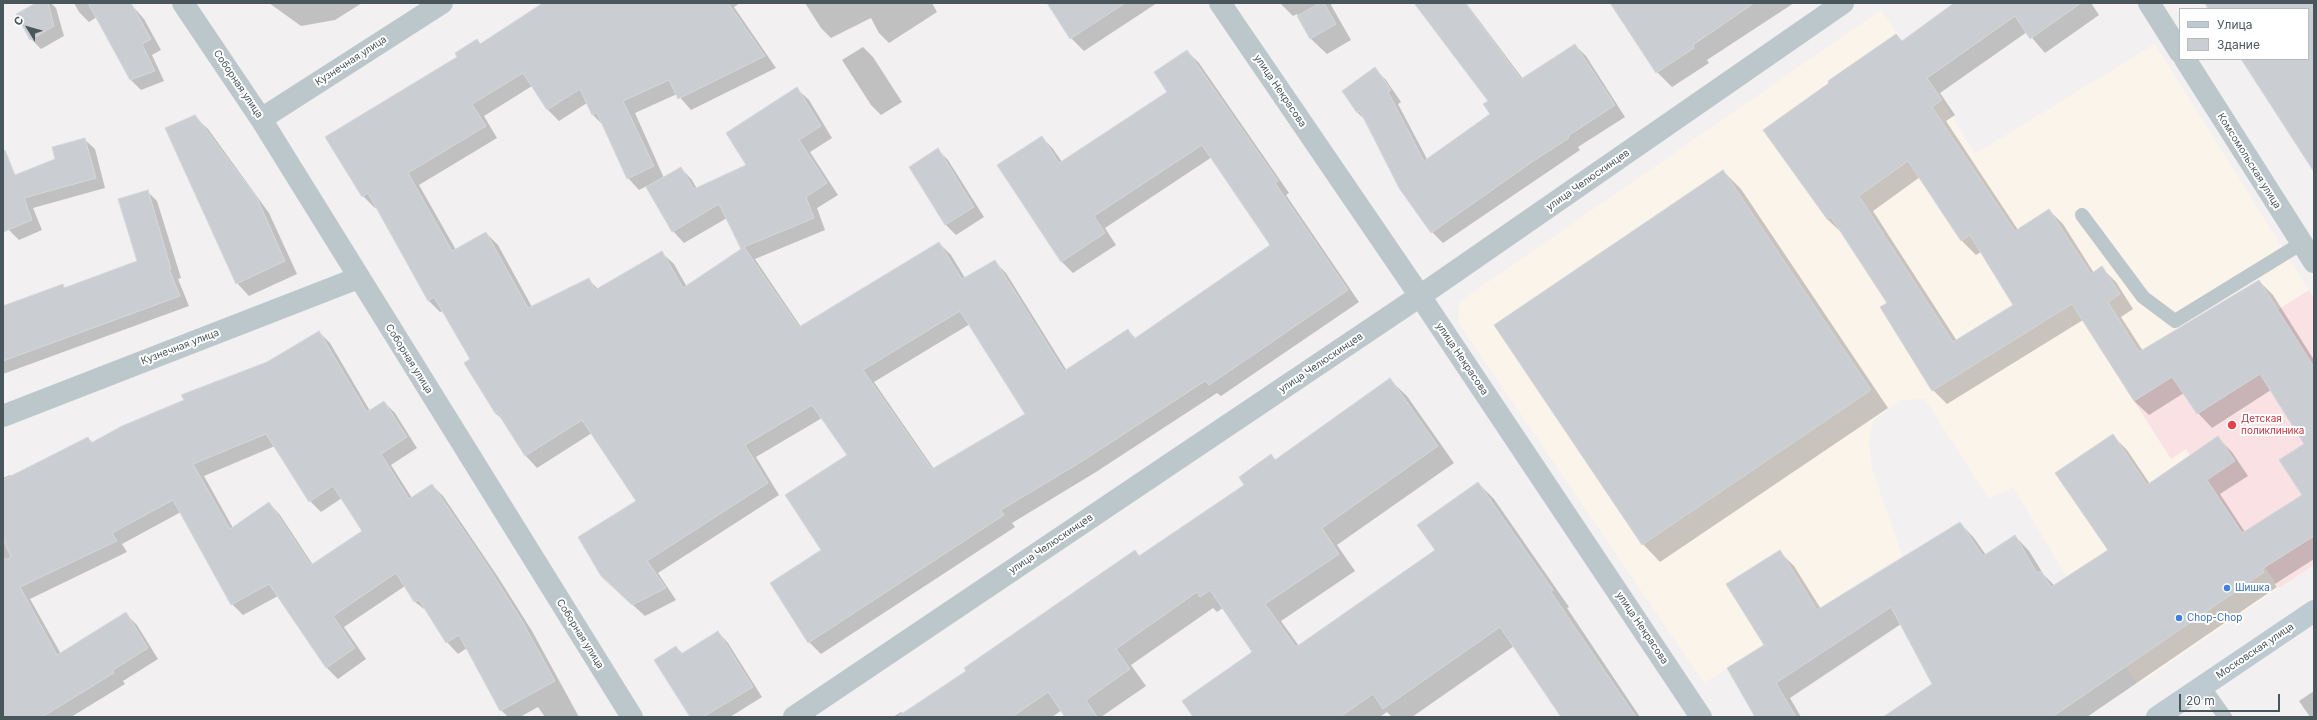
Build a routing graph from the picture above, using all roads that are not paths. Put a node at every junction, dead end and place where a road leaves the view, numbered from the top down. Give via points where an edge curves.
1 (183, 3) edge
2 (442, 3) edge
3 (1220, 3) edge
4 (1843, 3) edge
5 (2149, 3) edge
6 (2179, 50) edge
7 (2186, 60) edge
8 (261, 119) junction
9 (2082, 215) dead end
10 (2302, 243) junction
11 (2314, 262) edge
12 (358, 278) junction
13 (1420, 296) junction
14 (3, 416) edge
15 (2314, 611) edge
16 (2203, 686) junction
17 (632, 717) edge
18 (794, 717) edge
19 (1701, 717) edge
20 (2157, 717) edge
21 (2225, 717) edge

1 - 8 street, Соборная улица
2 - 8 street, Кузнечная улица
3 - 13 street, улица Некрасова
4 - 13 street, улица Челюскинцев
5 - 6 street
7 - 10 street, Комсомольская улица
8 - 12 street, Соборная улица
9 - 10 lane via 2143,297 2175,321
10 - 11 street, Комсомольская улица
12 - 14 street, Кузнечная улица
12 - 17 street, Соборная улица
13 - 18 street, улица Челюскинцев
13 - 19 street, улица Некрасова
15 - 16 main road, Московская улица
16 - 20 main road, Московская улица
16 - 21 lane

